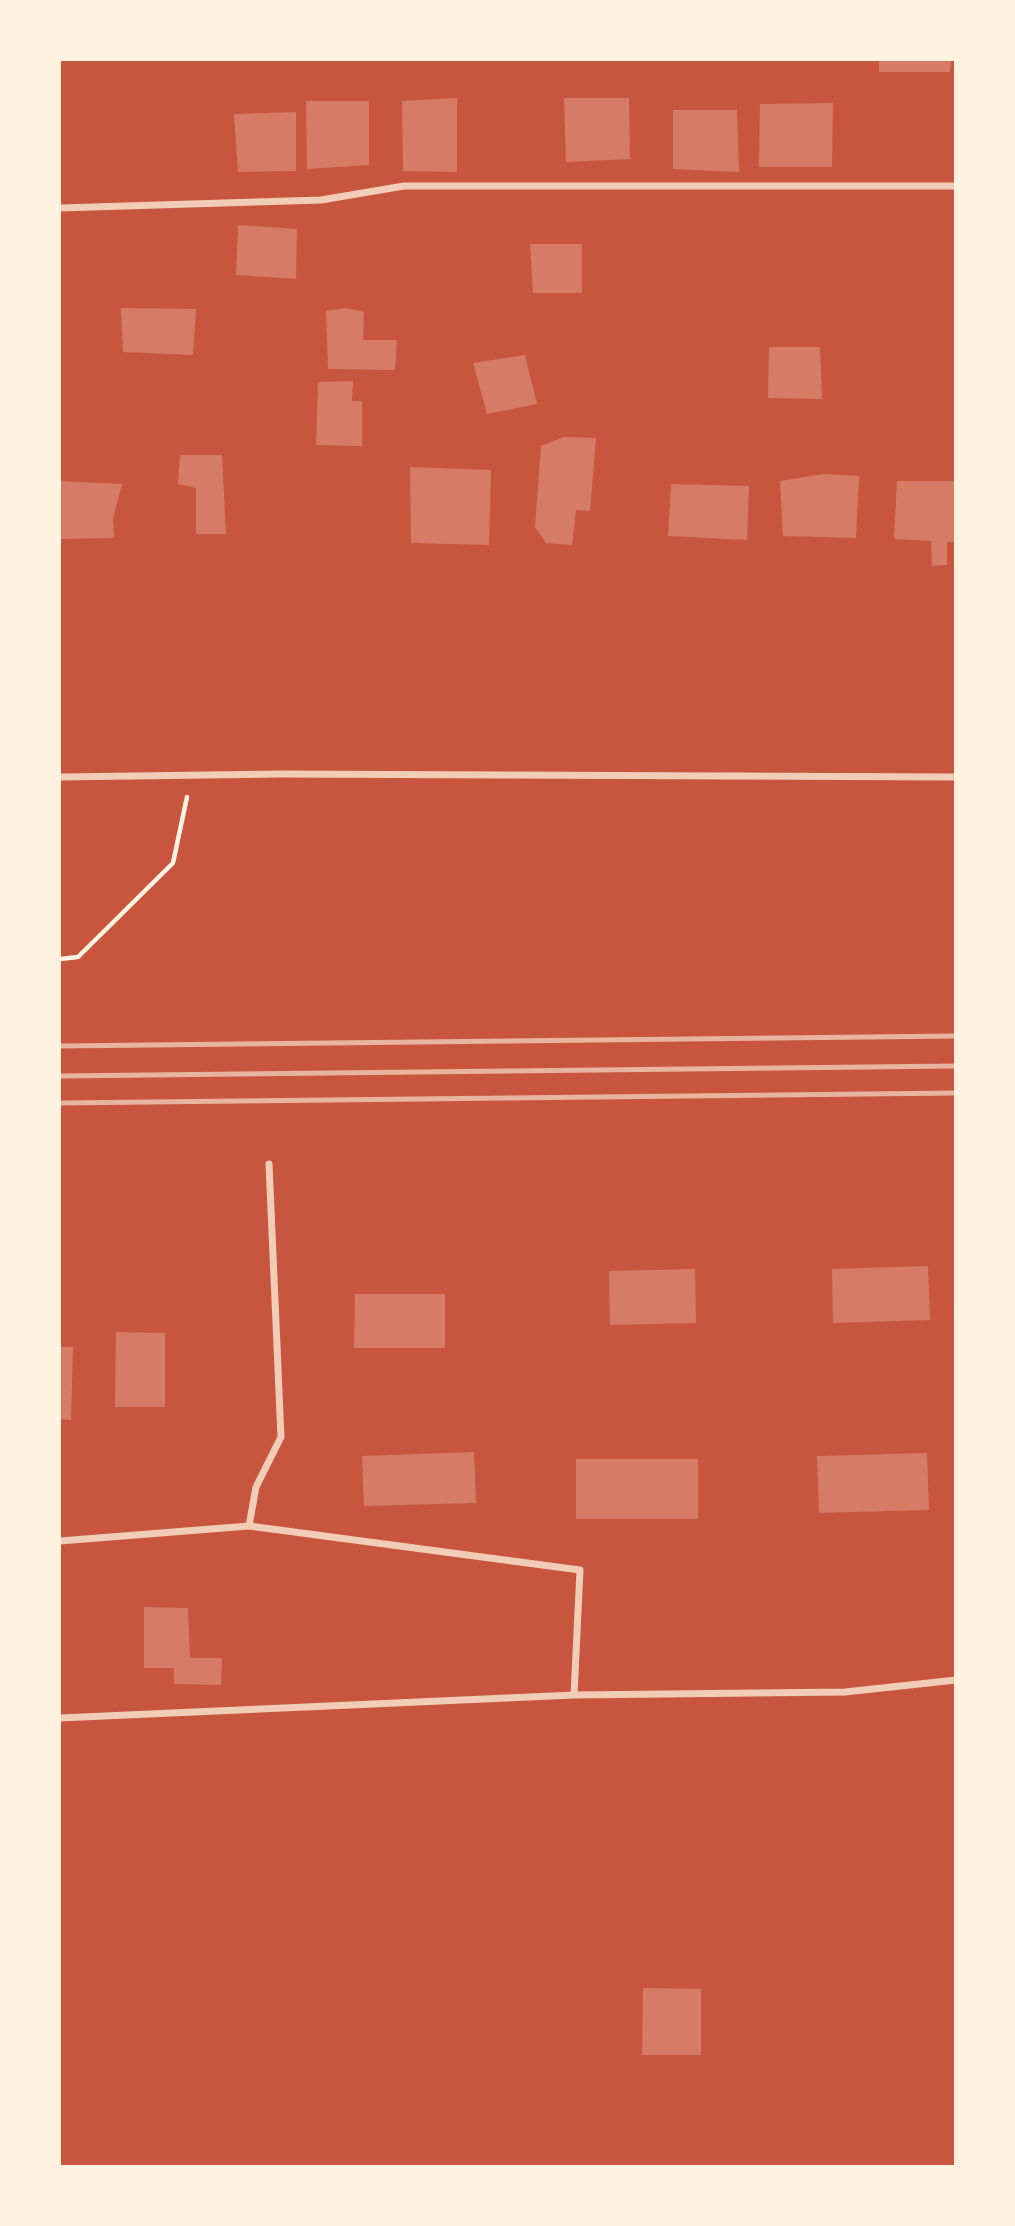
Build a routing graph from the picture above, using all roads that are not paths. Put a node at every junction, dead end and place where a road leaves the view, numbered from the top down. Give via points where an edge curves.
1 (956, 186) edge
2 (60, 208) edge
3 (60, 777) edge
4 (956, 777) edge
5 (269, 1164) dead end
6 (249, 1526) junction
7 (60, 1541) edge
8 (956, 1680) edge
9 (575, 1695) junction
10 (60, 1718) edge

1 - 2 street via 404,186 321,200
3 - 4 street
5 - 6 street via 281,1437 256,1487
6 - 7 street
6 - 9 street via 580,1570
8 - 9 street via 845,1692
9 - 10 street

